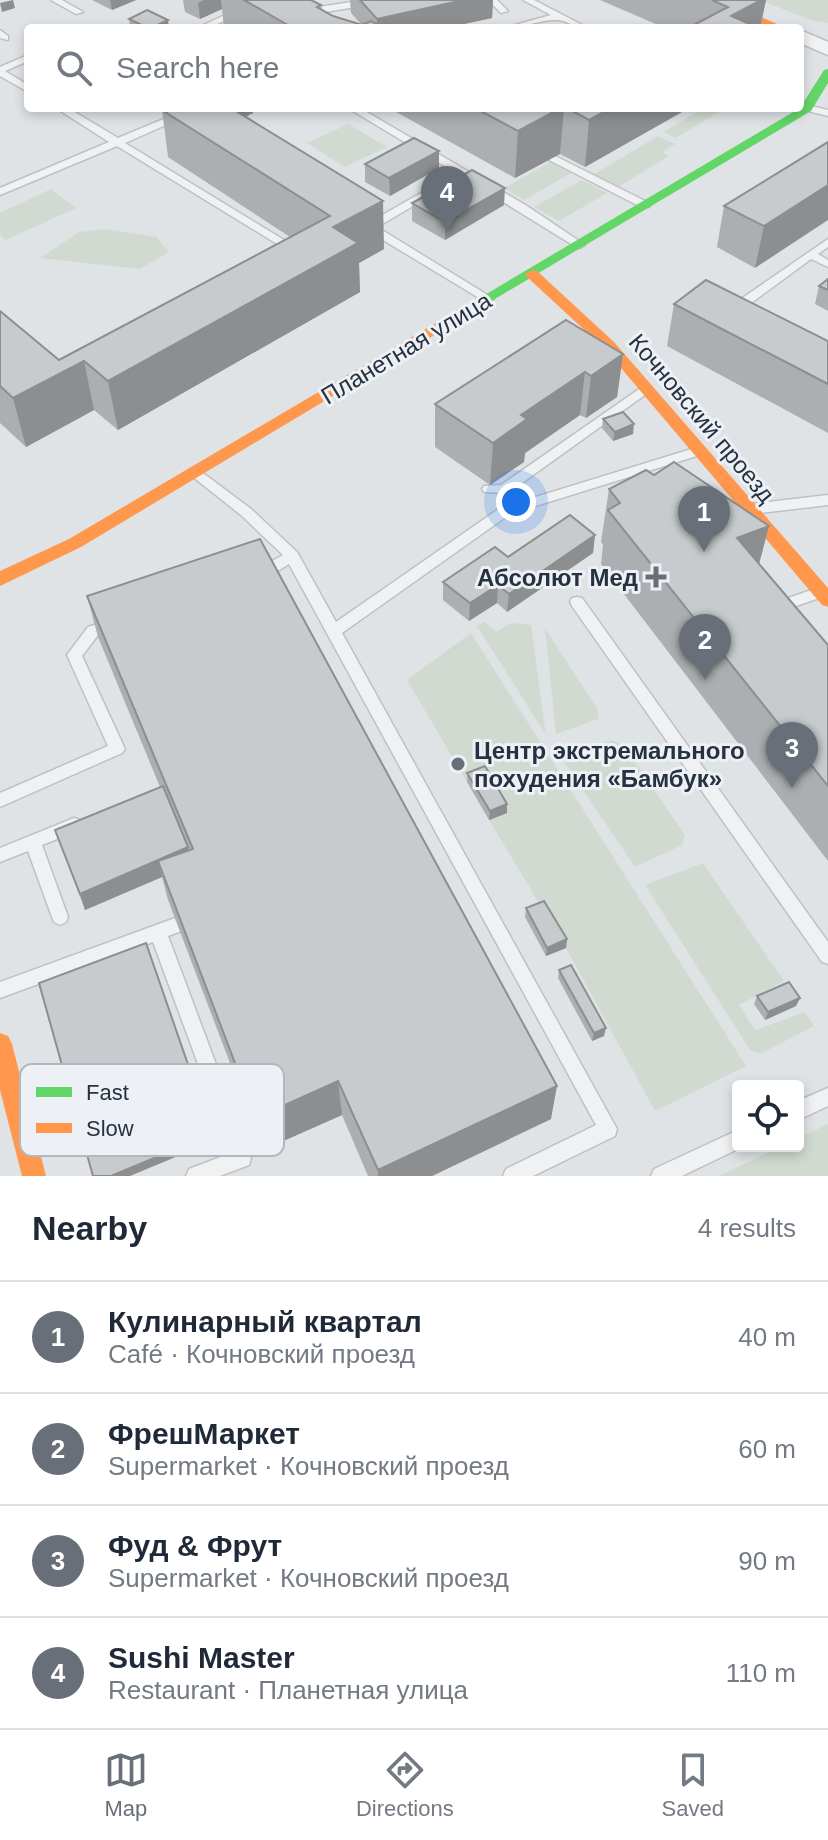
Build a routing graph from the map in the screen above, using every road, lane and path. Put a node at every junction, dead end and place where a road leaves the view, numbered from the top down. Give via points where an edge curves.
1 (55, 0) edge
2 (296, 0) edge
3 (381, 0) edge
4 (492, 0) edge
5 (527, 0) edge
6 (712, 0) edge
7 (260, 1) edge
8 (504, 11) dead end
9 (79, 12) dead end
10 (306, 12) junction
11 (560, 16) junction
12 (317, 20) edge
13 (211, 24) edge
14 (526, 24) edge
15 (575, 24) edge
16 (770, 24) edge
17 (804, 38) edge
18 (828, 49) edge
19 (24, 60) edge
20 (0, 71) edge
21 (828, 73) edge
22 (24, 86) edge
23 (828, 98) edge
24 (818, 111) edge
25 (68, 112) edge
26 (360, 112) edge
27 (194, 120) edge
28 (115, 141) junction
29 (553, 158) dead end
30 (463, 173) junction
31 (0, 192) edge
32 (645, 205) junction
33 (357, 219) edge
34 (370, 227) junction
35 (828, 242) edge
36 (580, 245) junction
37 (299, 252) edge
38 (811, 255) junction
39 (828, 264) edge
40 (532, 274) junction
41 (489, 299) junction
42 (744, 319) edge
43 (645, 389) junction
44 (699, 451) junction
45 (194, 473) junction
46 (489, 489) dead end
47 (828, 500) edge
48 (748, 510) junction
49 (292, 556) junction
50 (248, 578) edge
51 (0, 579) edge
52 (824, 596) edge
53 (577, 602) dead end
54 (755, 616) edge
55 (135, 617) edge
56 (334, 631) junction
57 (0, 800) edge
58 (85, 821) edge
59 (33, 842) junction
60 (0, 855) edge
61 (60, 917) dead end
62 (178, 925) edge
63 (158, 932) junction
64 (828, 956) edge
65 (0, 990) edge
66 (0, 1044) edge
67 (207, 1064) edge
68 (828, 1097) edge
69 (804, 1108) edge
70 (20, 1122) edge
71 (732, 1143) edge
72 (29, 1156) edge
73 (241, 1156) edge
74 (693, 1169) edge
75 (34, 1176) edge
76 (196, 1176) edge
77 (513, 1176) edge
78 (661, 1176) edge

1 - 9 lane
2 - 10 lane
3 - 10 lane
4 - 8 lane
5 - 11 lane
6 - 16 street
7 - 13 lane
10 - 12 lane
11 - 14 lane
11 - 15 lane
17 - 18 street
19 - 20 lane
20 - 22 lane
21 - 24 street, Планетная улица
23 - 24 street, Планетная улица
24 - 32 street, Планетная улица
25 - 28 lane
26 - 30 lane
27 - 28 lane via 183,113
28 - 31 lane
28 - 37 lane
29 - 32 lane
30 - 34 lane
30 - 36 lane
32 - 36 street, Планетная улица
33 - 34 lane
34 - 41 lane
35 - 38 lane
36 - 40 street, Планетная улица
38 - 39 lane
38 - 42 lane via 732,312
40 - 41 street, Планетная улица
40 - 43 street, Кочновский проезд via 609,345
41 - 45 street, Планетная улица
43 - 44 street, Кочновский проезд
43 - 46 lane via 503,490
44 - 48 street, Кочновский проезд
44 - 56 lane via 505,511
45 - 49 lane
45 - 51 street, Планетная улица via 75,543
47 - 48 lane
48 - 52 street, Кочновский проезд
49 - 50 lane
49 - 56 lane
52 - 54 lane
53 - 64 lane
55 - 57 lane via 93,631 74,655 117,749
56 - 77 lane via 608,1129
58 - 59 lane
59 - 60 lane
59 - 61 lane
62 - 63 lane
63 - 65 lane
63 - 67 lane
66 - 70 street
68 - 69 lane
71 - 74 lane
72 - 75 street
73 - 76 lane
74 - 78 lane

